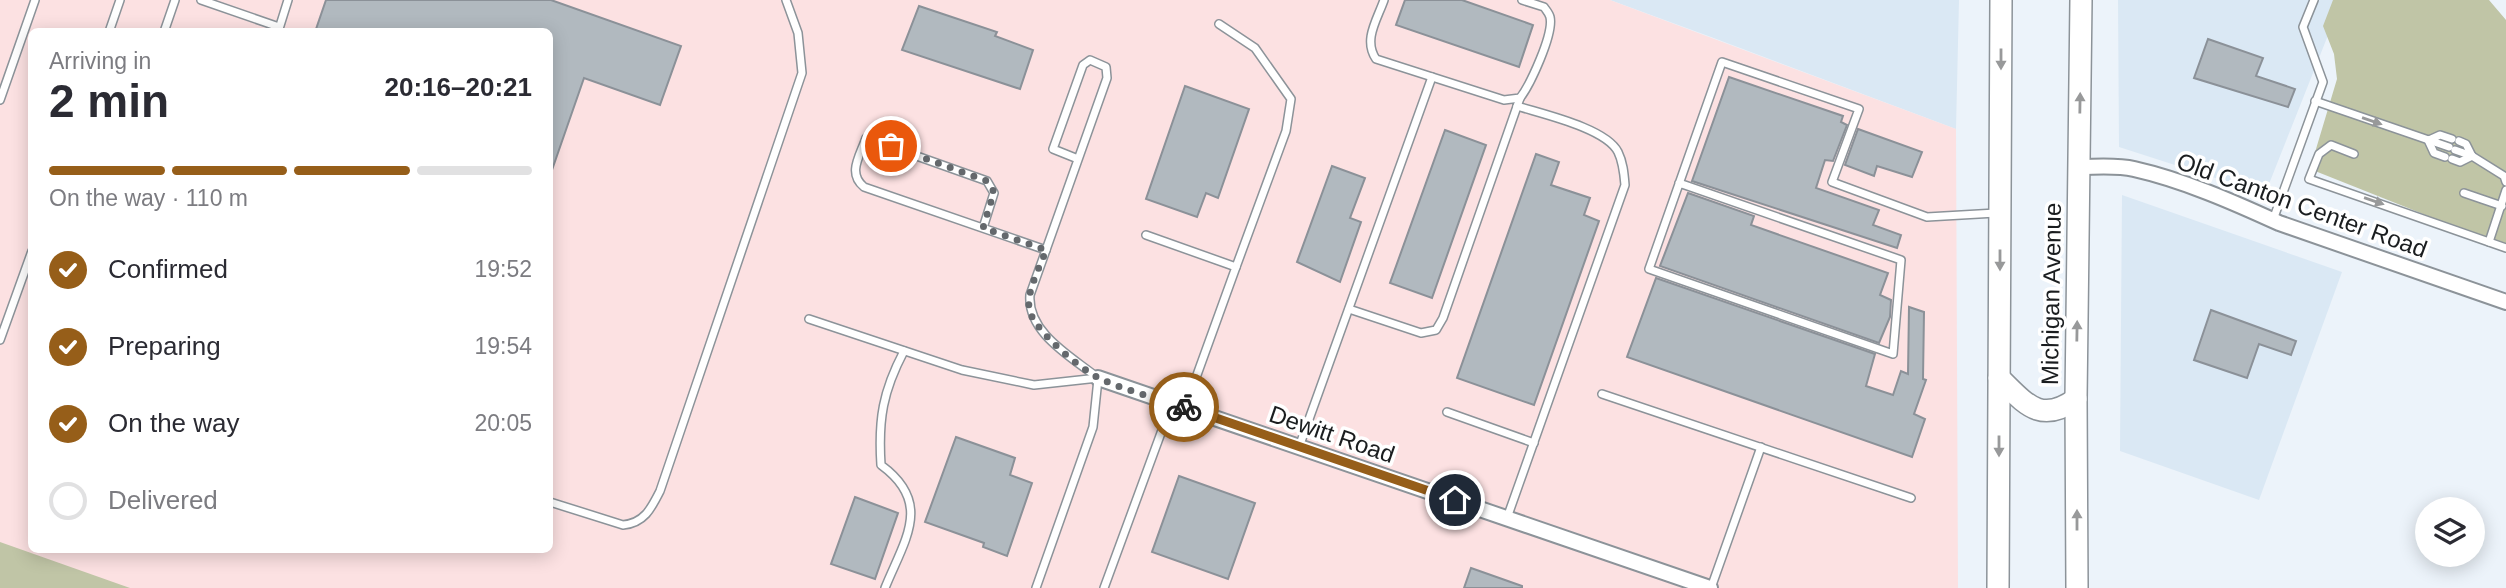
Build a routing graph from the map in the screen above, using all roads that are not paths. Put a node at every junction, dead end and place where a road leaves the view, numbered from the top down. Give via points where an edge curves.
1 (35, 0) edge
2 (120, 0) edge
3 (175, 0) edge
4 (201, 0) edge
5 (288, 0) edge
6 (786, 0) edge
7 (1384, 0) edge
8 (1522, 0) edge
9 (2001, 0) edge
10 (2081, 0) edge
11 (2314, 0) edge
12 (1219, 24) dead end
13 (110, 28) edge
14 (165, 28) edge
15 (276, 28) edge
16 (279, 28) edge
17 (1432, 77) junction
18 (0, 100) edge
19 (2315, 101) junction
20 (1518, 102) junction
21 (2428, 140) junction
22 (2354, 154) dead end
23 (2472, 156) junction
24 (1078, 159) junction
25 (2079, 167) junction
26 (2506, 182) edge
27 (1679, 183) junction
28 (2506, 191) edge
29 (2464, 193) dead end
30 (2502, 206) junction
31 (2000, 213) junction
32 (2273, 220) junction
33 (983, 228) junction
34 (1146, 235) dead end
35 (2489, 242) junction
36 (2506, 248) edge
37 (1046, 250) junction
38 (28, 262) edge
39 (1236, 267) junction
40 (2506, 302) edge
41 (1349, 309) junction
42 (809, 318) dead end
43 (0, 340) edge
44 (904, 351) junction
45 (1098, 378) junction
46 (1999, 378) junction
47 (1602, 394) dead end
48 (2076, 399) junction
49 (1179, 406) junction
50 (1447, 412) dead end
51 (1534, 443) junction
52 (1299, 447) junction
53 (1761, 447) junction
54 (1911, 498) dead end
55 (553, 503) edge
56 (1507, 518) junction
57 (885, 588) edge
58 (1036, 588) edge
59 (1104, 588) edge
60 (1710, 588) edge
61 (1998, 588) edge
62 (2077, 588) edge

1 - 18 lane
2 - 13 lane
3 - 14 lane
4 - 15 lane
5 - 16 lane
6 - 55 lane via 799,33 802,73 660,491 635,524 623,525
7 - 17 lane via 1370,49 1377,59
8 - 20 lane via 1544,7 1550,18 1529,86
9 -> 31 main road, Michigan Avenue
25 -> 10 main road, Michigan Avenue
11 - 19 lane via 2303,27 2323,82
12 - 39 lane via 1255,48 1291,99 1286,131
17 - 20 lane
17 - 41 lane
19 -> 21 lane
19 - 32 lane
20 - 41 lane via 1436,330 1421,333
20 - 51 lane via 1609,141 1617,150 1625,185
21 - 23 lane
21 - 23 lane via 2440,135 2456,140 2466,144
21 - 23 lane via 2434,153 2460,162
22 -> 35 lane via 2330,145 2319,154 2309,179
23 - 26 lane via 2504,176
24 - 24 lane via 1107,78 1106,67 1098,61 1083,65 1053,149
24 - 37 lane
25 - 32 street, Old Canton Center Road via 2132,168
48 -> 25 main road, Michigan Avenue
27 - 27 lane via 1649,269 1893,354 1901,260
27 - 31 lane via 1722,62 1859,109 1832,181 1927,217
28 - 30 lane
29 - 30 lane
30 - 35 lane
31 -> 46 main road, Michigan Avenue
32 - 40 street, Old Canton Center Road
33 - 33 lane via 864,187 854,172 866,138 987,181 994,192
33 - 37 lane
34 - 39 lane
35 - 36 lane
37 - 45 lane via 1029,309 1053,343
38 - 43 lane
39 - 49 lane
41 - 52 lane
42 - 44 lane
44 - 45 lane via 1034,386
44 - 57 lane via 888,381 878,427 881,465 900,478 912,501 908,533
45 - 49 street, Dewitt Road
45 - 58 lane via 1094,427
46 - 48 main road via 2027,405 2041,411 2064,407
46 -> 61 main road, Michigan Avenue
47 - 53 lane
62 -> 48 main road, Michigan Avenue
49 - 52 street, Dewitt Road
49 - 59 lane
50 - 51 lane
51 - 56 lane
52 - 56 street, Dewitt Road
53 - 54 lane
53 - 60 lane
56 - 60 street, Dewitt Road

